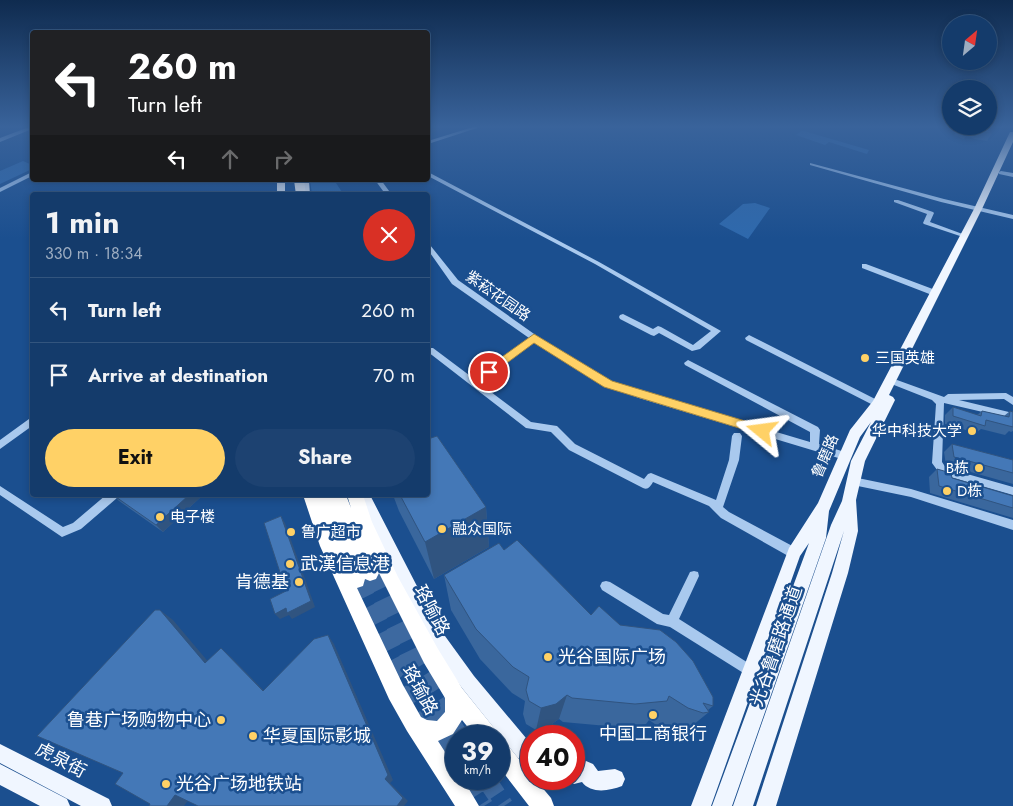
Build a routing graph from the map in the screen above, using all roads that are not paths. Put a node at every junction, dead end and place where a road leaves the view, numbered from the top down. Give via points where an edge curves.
1 (814, 165) edge
2 (1000, 165) edge
3 (1005, 165) edge
4 (1001, 172) junction
5 (30, 175) edge
6 (430, 175) edge
7 (1013, 175) edge
8 (301, 182) edge
9 (0, 190) edge
10 (293, 192) edge
11 (928, 197) junction
12 (896, 202) dead end
13 (920, 209) junction
14 (981, 210) junction
15 (1013, 217) edge
16 (964, 236) junction
17 (430, 249) edge
18 (864, 266) dead end
19 (935, 293) junction
20 (623, 317) dead end
21 (534, 338) junction
22 (749, 338) dead end
23 (430, 350) dead end
24 (688, 363) dead end
25 (898, 382) junction
26 (474, 383) junction
27 (935, 398) junction
28 (1013, 402) edge
29 (878, 404) junction
30 (1013, 416) edge
31 (30, 423) edge
32 (737, 436) dead end
33 (0, 445) edge
34 (814, 446) junction
35 (845, 456) junction
36 (853, 481) junction
37 (0, 490) edge
38 (1013, 491) edge
39 (111, 497) edge
40 (312, 497) edge
41 (327, 497) edge
42 (339, 497) edge
43 (356, 497) edge
44 (364, 497) edge
45 (849, 500) junction
46 (823, 507) junction
47 (718, 508) junction
48 (1013, 525) edge
49 (794, 553) junction
50 (694, 576) dead end
51 (606, 586) dead end
52 (672, 621) junction
53 (749, 670) junction
54 (455, 695) junction
55 (414, 724) junction
56 (479, 725) edge
57 (520, 745) edge
58 (0, 753) edge
59 (510, 764) edge
60 (585, 771) edge
61 (0, 774) edge
62 (615, 780) dead end
63 (703, 803) edge
64 (60, 806) edge
65 (102, 806) edge
66 (468, 806) edge
67 (543, 806) edge
68 (722, 806) edge
69 (743, 806) edge
70 (766, 806) edge

1 - 11 street
2 - 14 main road, 鲁磨路
3 - 4 main road, 鲁磨路
4 - 7 street
4 - 14 main road, 鲁磨路
5 - 9 street
6 - 20 street via 717,331 692,348 658,329 654,334
8 - 10 highway
11 - 13 street
11 - 14 street
12 - 13 street
13 - 16 street via 931,212 926,223
14 - 15 street
14 - 16 main road, 鲁磨路
14 - 25 main road, 鲁磨路
16 - 19 main road, 鲁磨路
17 - 21 street, 紫菘花园路 via 455,282
18 - 19 street
19 - 29 main road, 鲁磨路
21 - 26 street
21 - 34 street, 紫菘花园路 via 608,384
22 - 29 street
23 - 26 street
24 - 34 street via 815,430
25 - 27 street
25 - 36 main road, 鲁磨路 via 858,461
26 - 47 street via 529,425 554,430 572,448 646,485 651,476
27 - 28 street via 1006,396
27 - 30 street
27 - 38 street via 940,403 937,463 943,471
29 - 35 main road, 鲁磨路 via 855,434
31 - 33 street
32 - 47 street via 734,460
34 - 35 street, 紫菘花园路
35 - 46 main road, 鲁磨路
36 - 45 main road, 鲁磨路
36 - 48 street via 911,493
37 - 39 street via 62,532 77,526
40 - 55 highway, 珞瑜路 via 328,546 359,615
41 - 42 highway via 342,544 364,577
43 - 54 highway, 珞喻路 via 364,523 392,582
44 - 57 main road via 431,631
45 - 69 main road, 光谷鲁磨路通道
45 - 70 main road, 鲁磨路 via 851,531 840,573
46 - 49 main road, 鲁磨路
46 - 68 main road, 光谷鲁磨路通道 via 818,538
47 - 49 street
49 - 53 main road, 鲁磨路
50 - 52 street
51 - 52 street via 661,620
52 - 53 street
53 - 63 main road, 鲁磨路
54 - 55 highway via 455,714 443,730 425,732
54 - 56 highway, 珞喻路
55 - 66 highway, 珞瑜路
58 - 65 main road, 虎泉街
59 - 67 highway
60 - 62 main road via 593,781
61 - 64 main road

